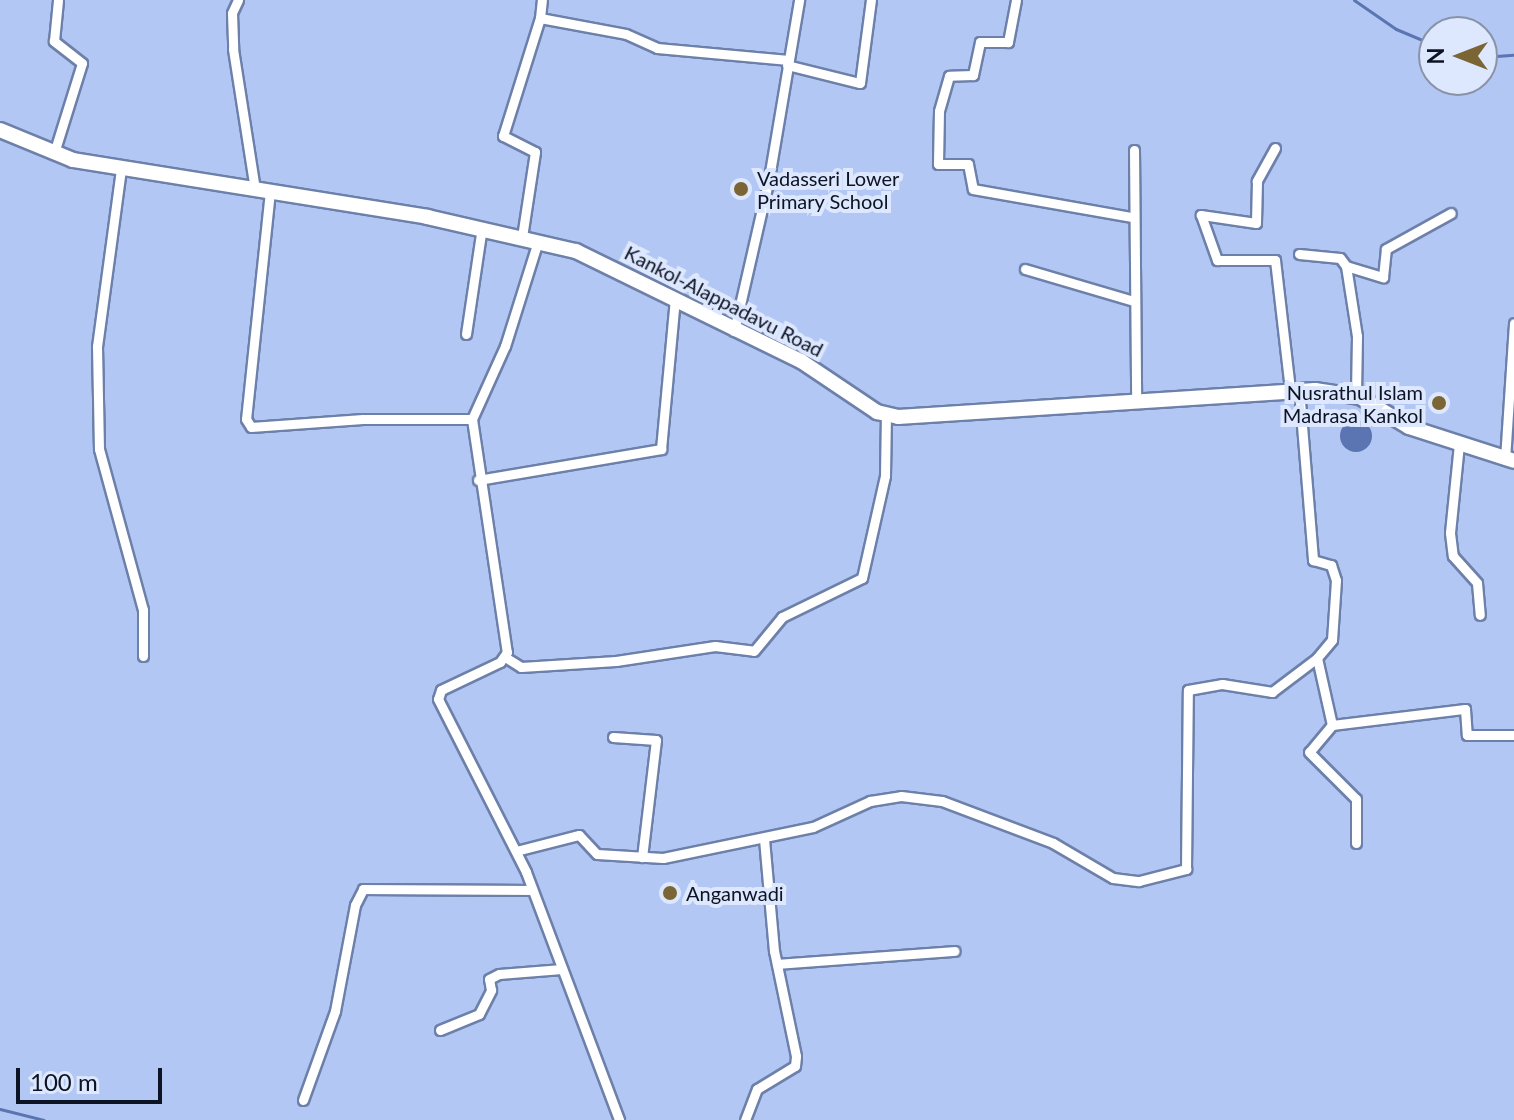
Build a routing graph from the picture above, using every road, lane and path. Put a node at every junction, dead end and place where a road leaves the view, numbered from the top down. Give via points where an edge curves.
1 (58, 0) edge
2 (238, 0) edge
3 (542, 0) edge
4 (799, 0) edge
5 (871, 0) edge
6 (1016, 0) edge
7 (540, 18) junction
8 (788, 63) junction
9 (0, 130) edge
10 (1275, 148) dead end
11 (1134, 150) dead end
12 (54, 153) junction
13 (121, 169) junction
14 (263, 190) junction
15 (1451, 213) dead end
16 (1131, 217) junction
17 (482, 227) junction
18 (522, 237) junction
19 (538, 241) junction
20 (1299, 254) dead end
21 (1346, 266) junction
22 (1025, 269) dead end
23 (675, 299) junction
24 (1134, 301) junction
25 (1514, 323) edge
26 (734, 331) junction
27 (466, 334) dead end
28 (1295, 389) junction
29 (1356, 396) junction
30 (1136, 403) junction
31 (886, 414) junction
32 (472, 419) junction
33 (1459, 444) junction
34 (1510, 460) edge
35 (478, 480) junction
36 (1480, 615) dead end
37 (143, 656) dead end
38 (505, 657) junction
39 (1317, 658) junction
40 (1332, 725) junction
41 (1514, 735) edge
42 (613, 737) dead end
43 (764, 838) junction
44 (1356, 843) dead end
45 (516, 851) junction
46 (642, 857) junction
47 (532, 890) junction
48 (955, 951) dead end
49 (777, 964) junction
50 (562, 969) junction
51 (440, 1030) dead end
52 (303, 1100) dead end
53 (619, 1120) edge
54 (745, 1120) edge

1 - 12 street via 54,41 82,63
2 - 14 street via 232,13 233,49
3 - 7 street
4 - 8 street
5 - 8 street via 860,83
6 - 16 street via 1008,42 980,42 973,75 949,76 939,111 938,164 968,164 973,189
7 - 8 street via 626,34 657,48
7 - 18 street via 503,136 512,145 535,152
8 - 26 street via 769,178
9 - 12 main road, Kankol-Alappadavu Road
10 - 28 street via 1257,181 1256,223 1201,215 1217,260 1275,260
11 - 16 street
12 - 13 main road, Kankol-Alappadavu Road
13 - 14 main road, Kankol-Alappadavu Road
13 - 37 street via 97,346 99,449 143,610
14 - 17 main road, Kankol-Alappadavu Road
14 - 32 street via 246,419 251,427
15 - 21 street via 1386,249 1383,277
16 - 24 street
17 - 18 main road, Kankol-Alappadavu Road
17 - 27 street
18 - 19 main road, Kankol-Alappadavu Road
19 - 23 main road, Kankol-Alappadavu Road via 587,255
19 - 32 street via 505,346
20 - 21 street via 1340,258
21 - 29 street via 1357,336
22 - 24 street
23 - 26 main road, Kankol-Alappadavu Road
23 - 35 street via 661,449
24 - 30 street
25 - 34 street
26 - 31 main road, Kankol-Alappadavu Road via 801,361
28 - 29 main road, Kankol-Alappadavu Road
28 - 30 main road, Kankol-Alappadavu Road
28 - 39 street via 1313,560 1331,565 1336,580 1332,640
29 - 33 main road, Kankol-Alappadavu Road via 1409,427
30 - 31 main road, Kankol-Alappadavu Road via 944,416
31 - 38 street via 885,476 862,578 782,617 754,651 715,646 616,661 521,667
32 - 35 street
33 - 34 main road, Kankol-Alappadavu Road
33 - 36 street via 1450,533 1453,556 1477,583
35 - 38 street
38 - 45 street via 441,690 438,699
39 - 40 street
39 - 43 street via 1272,692 1222,684 1188,690 1186,869 1169,877 1113,878 1053,843 942,801 901,796 870,801 827,823
40 - 41 street via 1465,709 1467,735
40 - 44 street via 1309,752 1356,799
42 - 46 street via 656,740
43 - 46 street via 663,858
43 - 49 street
45 - 46 street via 579,835 597,854
45 - 47 street
47 - 50 street
47 - 52 street via 363,889 355,905 335,1011
48 - 49 street
49 - 54 street via 795,1066 757,1089
50 - 51 street via 499,974 489,979 491,990 479,1014
50 - 53 street

